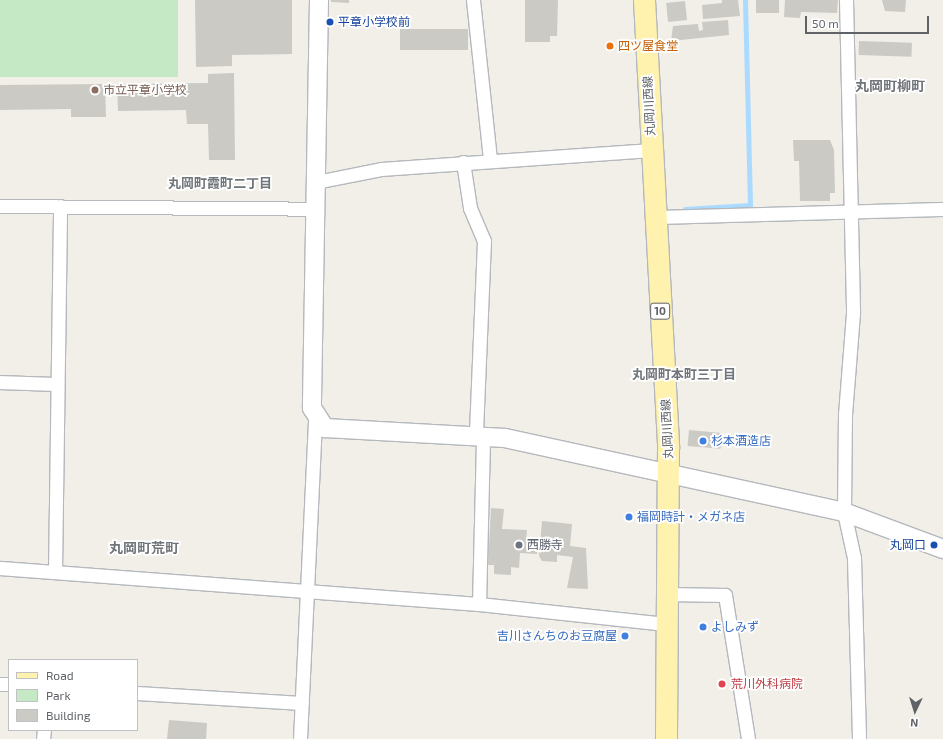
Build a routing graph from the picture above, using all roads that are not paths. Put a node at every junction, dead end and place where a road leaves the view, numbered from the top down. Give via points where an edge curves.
1 (319, 0) edge
2 (473, 0) edge
3 (644, 0) edge
4 (846, 0) edge
5 (651, 150) junction
6 (490, 159) junction
7 (463, 162) junction
8 (316, 182) junction
9 (0, 206) edge
10 (60, 206) junction
11 (316, 209) junction
12 (943, 209) edge
13 (849, 213) junction
14 (655, 217) junction
15 (0, 382) edge
16 (56, 384) junction
17 (315, 418) junction
18 (479, 434) junction
19 (668, 472) junction
20 (844, 512) junction
21 (943, 549) edge
22 (0, 568) edge
23 (55, 572) junction
24 (309, 593) junction
25 (667, 594) junction
26 (479, 604) junction
27 (666, 624) junction
28 (138, 693) edge
29 (302, 702) junction
30 (300, 739) edge
31 (666, 739) edge
32 (748, 739) edge
33 (859, 739) edge

1 - 8 street
2 - 6 street
3 - 5 main road, 丸岡川西線 / 10
4 - 13 street
5 - 6 street
5 - 14 main road, 丸岡川西線 / 10
6 - 7 street
7 - 8 street via 381,169
7 - 18 street via 470,208 484,241
8 - 11 street
9 - 10 street
10 - 11 street
10 - 16 street
11 - 17 street via 312,408
12 - 13 street
13 - 14 street
13 - 20 street via 853,313 845,414
14 - 19 main road, 丸岡川西線 / 10
15 - 16 street
16 - 23 street
17 - 18 street via 324,428 336,430
17 - 24 street
18 - 19 street
18 - 26 street
19 - 20 street
19 - 25 main road, 丸岡川西線 / 10
20 - 21 street
20 - 33 street via 854,558
22 - 23 street
23 - 24 street
24 - 26 street
24 - 29 street
25 - 27 main road, 丸岡川西線 / 10
25 - 32 street via 725,595
26 - 27 street
27 - 31 main road, 丸岡川西線 / 10
28 - 29 street
29 - 30 street

